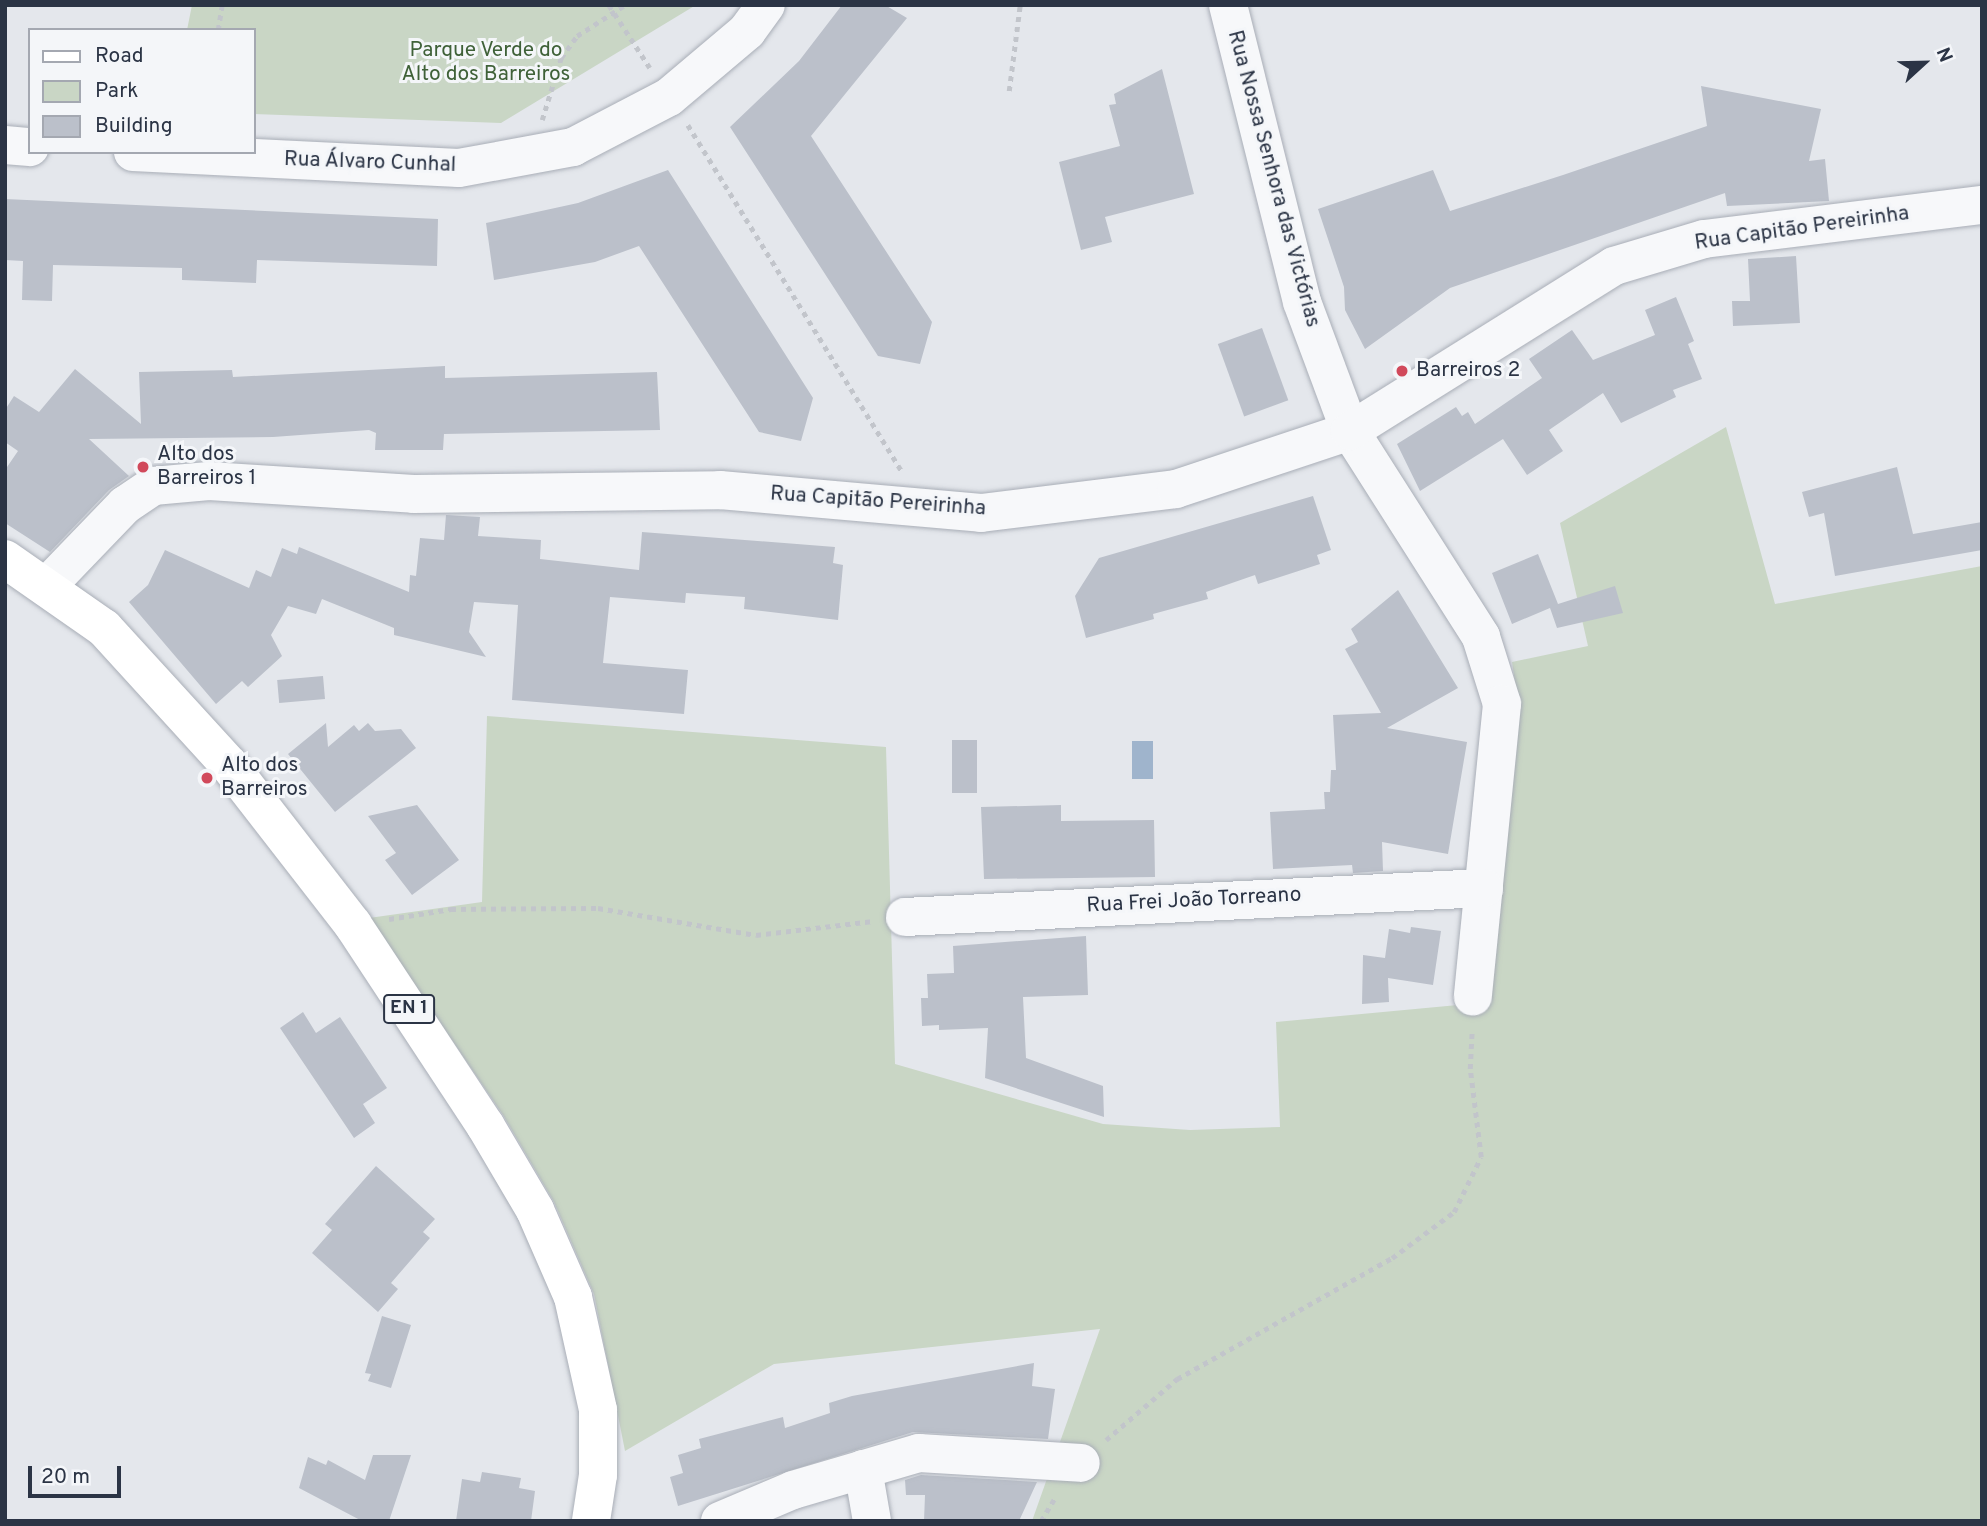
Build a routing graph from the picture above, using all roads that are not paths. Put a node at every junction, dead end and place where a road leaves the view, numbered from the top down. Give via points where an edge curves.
1 (766, 5) edge
2 (1228, 5) edge
3 (5, 145) edge
4 (28, 147) edge
5 (174, 154) edge
6 (1982, 205) edge
7 (1350, 431) junction
8 (5, 559) edge
9 (46, 587) junction
10 (1484, 888) junction
11 (905, 917) road end
12 (1473, 997) road end
13 (1081, 1463) road end
14 (863, 1469) junction
15 (592, 1521) edge
16 (720, 1521) edge
17 (872, 1521) edge

1 - 5 street, Rua Álvaro Cunhal via 747,31 669,97 573,147 459,168
2 - 7 street, Rua Nossa Senhora das Victórias via 1302,302
3 - 4 street
6 - 7 street, Rua Capitão Pereirinha via 1704,239 1614,266
7 - 9 street, Rua Capitão Pereirinha via 1175,489 981,513 720,490 414,494 209,481 153,486 125,505
7 - 10 street via 1481,637 1502,704
8 - 9 main road, EN 1
9 - 15 main road, EN 1 via 104,628 229,765 353,925 485,1125 535,1210 573,1297 597,1410 598,1475
10 - 11 street, Rua Frei João Torreano
10 - 12 street
13 - 14 street via 919,1453
14 - 16 street via 793,1490
14 - 17 street

